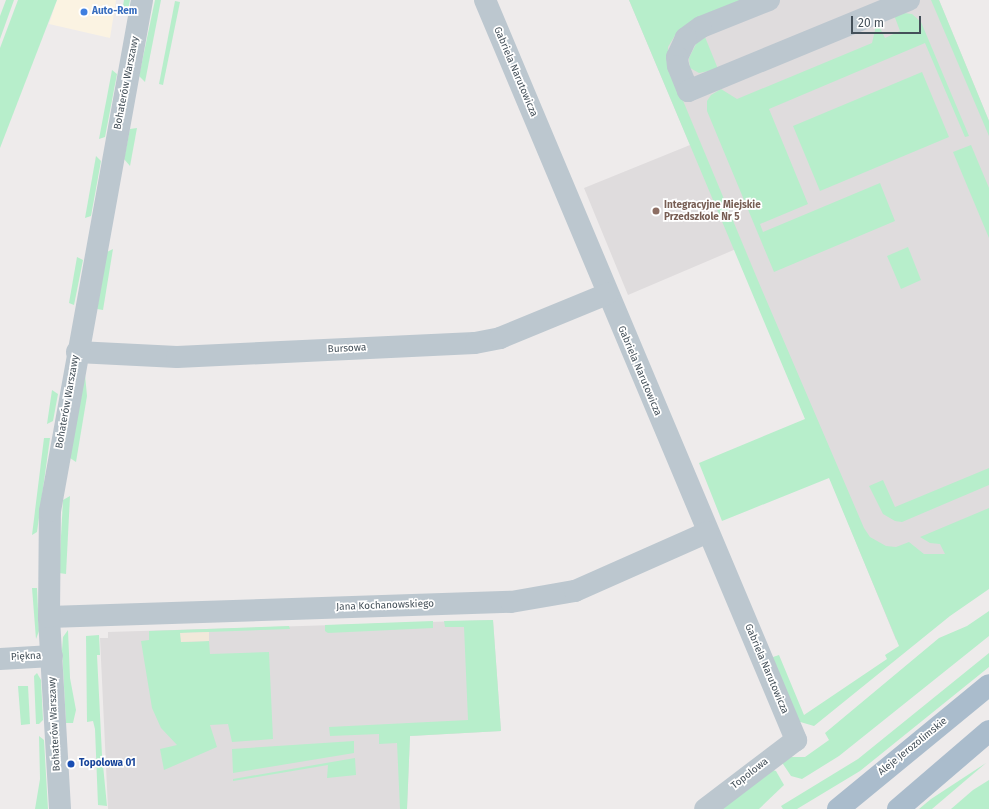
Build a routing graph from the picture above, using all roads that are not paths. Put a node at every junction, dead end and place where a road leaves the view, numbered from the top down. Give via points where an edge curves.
1 (142, 0) edge
2 (485, 0) edge
3 (769, 0) edge
4 (909, 0) edge
5 (607, 294) junction
6 (77, 352) junction
7 (708, 532) junction
8 (49, 617) junction
9 (52, 656) junction
10 (0, 659) edge
11 (989, 685) edge
12 (989, 731) edge
13 (796, 740) joint
14 (60, 809) edge
15 (705, 809) edge
16 (838, 809) edge
17 (898, 809) edge

1 - 6 street, Bohaterów Warszawy
2 - 5 street, Gabriela Narutowicza
3 - 4 street via 701,27 686,38 677,56 678,66 688,91
5 - 6 street, Bursowa via 500,338 475,343 177,357
5 - 7 street, Gabriela Narutowicza
6 - 8 street, Bohaterów Warszawy via 50,511
7 - 8 street, Jana Kochanowskiego via 575,591 511,602
7 - 13 street, Gabriela Narutowicza
8 - 9 street, Bohaterów Warszawy
9 - 10 street, Piękna
9 - 14 street, Bohaterów Warszawy
11 - 16 main road, Aleje Jerozolimskie
12 - 17 main road
13 - 15 street, Topolowa

